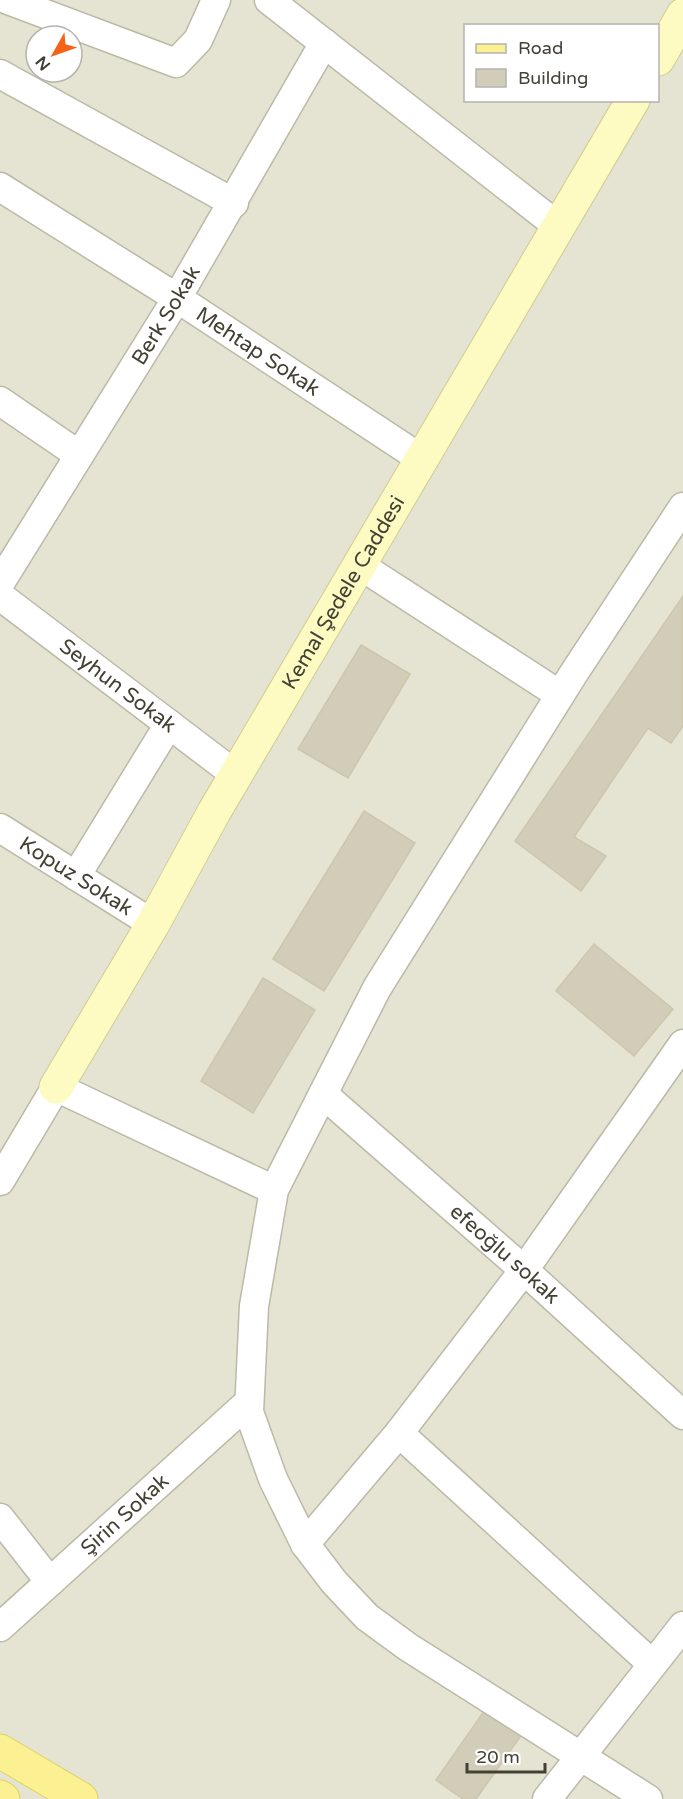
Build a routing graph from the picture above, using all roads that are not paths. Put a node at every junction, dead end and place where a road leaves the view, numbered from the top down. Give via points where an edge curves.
1 (8, 0) edge
2 (216, 0) edge
3 (269, 0) edge
4 (683, 15) edge
5 (324, 43) junction
6 (659, 56) edge
7 (0, 74) edge
8 (632, 102) edge
9 (0, 187) edge
10 (234, 203) junction
11 (559, 227) junction
12 (177, 298) junction
13 (0, 401) edge
14 (79, 455) junction
15 (423, 460) junction
16 (683, 507) edge
17 (361, 566) junction
18 (0, 583) edge
19 (0, 596) edge
20 (560, 695) junction
21 (169, 724) junction
22 (236, 775) junction
23 (0, 828) edge
24 (76, 876) junction
25 (153, 924) junction
26 (683, 1044) edge
27 (56, 1088) junction
28 (323, 1094) junction
29 (0, 1181) edge
30 (274, 1190) junction
31 (524, 1270) junction
32 (249, 1402) junction
33 (683, 1415) edge
34 (399, 1432) junction
35 (0, 1518) edge
36 (305, 1544) junction
37 (50, 1582) junction
38 (683, 1626) edge
39 (0, 1627) edge
40 (652, 1664) junction
41 (0, 1751) edge
42 (581, 1755) junction
43 (81, 1799) edge
44 (547, 1799) edge
45 (648, 1799) edge

1 - 2 street via 176,63 198,40
3 - 5 street
4 - 6 street
5 - 10 street, Berk Sokak
5 - 11 street
7 - 10 street
8 - 11 street, Kemal Şedele Caddesi
9 - 12 street, Mehtap Sokak
10 - 12 street, Berk Sokak
11 - 15 street, Kemal Şedele Caddesi
12 - 14 street, Berk Sokak
12 - 15 street, Mehtap Sokak
13 - 14 street
14 - 18 street, Berk Sokak
15 - 17 street, Kemal Şedele Caddesi
16 - 20 street
17 - 20 street
17 - 22 street, Kemal Şedele Caddesi
19 - 21 street, Seyhun Sokak
20 - 28 street via 377,988
21 - 22 street, Seyhun Sokak
21 - 24 street
22 - 25 street, Kemal Şedele Caddesi
23 - 24 street, Kopuz Sokak
24 - 25 street, Kopuz Sokak
25 - 27 street, Kemal Şedele Caddesi
26 - 31 street
27 - 29 street
27 - 30 street
28 - 30 street
28 - 31 street, efeoğlu sokak
30 - 32 street via 254,1305
31 - 33 street, efeoğlu sokak
31 - 34 street
32 - 36 street via 273,1479
32 - 37 street, Şirin Sokak
34 - 36 street
34 - 40 street
35 - 37 street
36 - 42 street via 367,1617
37 - 39 street, Şirin Sokak
38 - 40 street
40 - 42 street
41 - 43 main road
42 - 44 street
42 - 45 street

